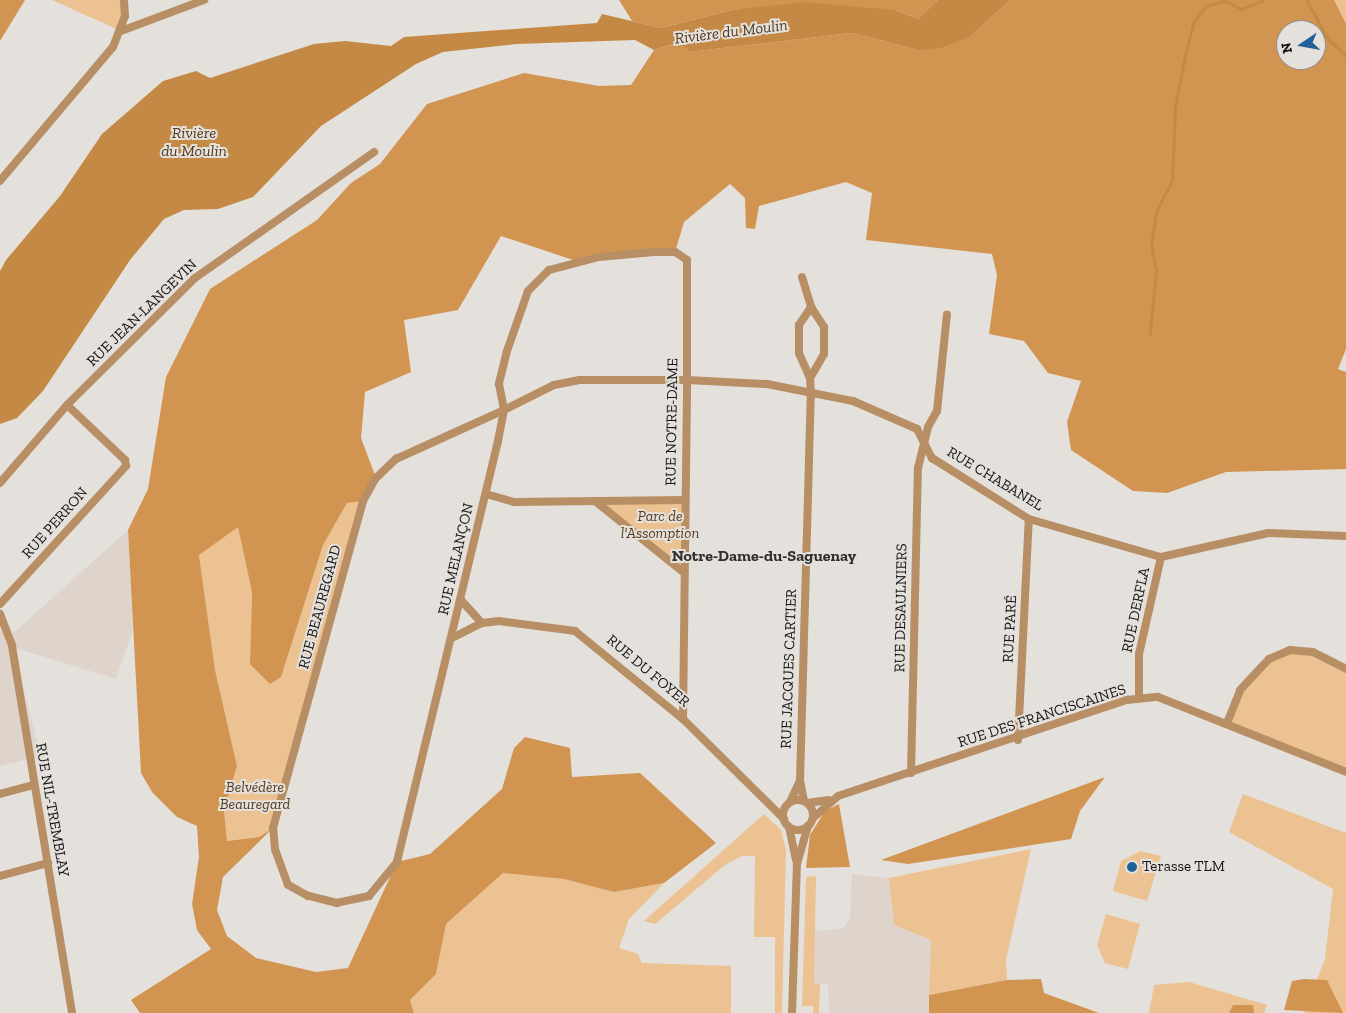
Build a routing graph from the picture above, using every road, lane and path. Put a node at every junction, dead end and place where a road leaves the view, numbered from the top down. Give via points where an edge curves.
1 (124, 0) edge
2 (204, 0) edge
3 (121, 31) junction
4 (374, 152) dead end
5 (0, 181) edge
6 (675, 252) joint
7 (802, 277) dead end
8 (811, 307) junction
9 (947, 315) dead end
10 (810, 378) junction
11 (687, 380) junction
12 (811, 396) junction
13 (67, 406) junction
14 (504, 410) junction
15 (924, 445) junction
16 (0, 483) edge
17 (486, 494) junction
18 (684, 500) junction
19 (596, 501) junction
20 (1029, 519) junction
21 (1346, 536) edge
22 (1161, 557) junction
23 (683, 572) junction
24 (461, 600) junction
25 (0, 604) edge
26 (0, 614) edge
27 (482, 623) junction
28 (452, 638) junction
29 (1346, 669) edge
30 (1139, 698) junction
31 (683, 719) junction
32 (1227, 723) junction
33 (1018, 740) junction
34 (1346, 772) edge
35 (910, 773) junction
36 (800, 781) junction
37 (33, 785) junction
38 (0, 794) edge
39 (830, 800) junction
40 (806, 802) junction
41 (788, 804) junction
42 (766, 805) junction
43 (813, 818) junction
44 (784, 819) junction
45 (808, 826) junction
46 (789, 827) junction
47 (48, 863) junction
48 (797, 864) junction
49 (0, 876) edge
50 (288, 885) joint
51 (72, 1013) edge
52 (792, 1013) edge

1 - 3 street
2 - 3 street
3 - 5 street via 113,47
4 - 13 street, RUE JEAN-LANGEVIN via 195,278
6 - 11 street, RUE NOTRE-DAME via 687,260
6 - 14 street, RUE MELANÇON via 599,257 549,270 528,291 507,351 499,384
7 - 8 street
8 - 10 street, RUE JACQUES CARTIER via 799,325 799,344
8 - 10 street via 824,327 824,354
9 - 15 street, RUE DESAULNIERS via 937,411
10 - 12 street, RUE JACQUES CARTIER
11 - 12 street, RUE CHABANEL via 768,384
11 - 14 street, RUE CHABANEL via 580,380 554,385
11 - 18 street, RUE NOTRE-DAME
12 - 15 street, RUE CHABANEL via 853,401 899,419 917,429
12 - 36 street, RUE JACQUES CARTIER
13 - 16 street, RUE JEAN-LANGEVIN
13 - 25 street, RUE PERRON via 125,460 126,466
14 - 17 street, RUE MELANÇON
14 - 50 street, RUE BEAUREGARD via 396,459 376,478 363,501 273,828 274,849
15 - 20 street, RUE CHABANEL via 932,458
15 - 35 street, RUE DESAULNIERS via 918,468
17 - 19 street via 514,502
17 - 24 street, RUE MELANÇON
18 - 19 street
18 - 23 street, RUE NOTRE-DAME
19 - 23 street
20 - 22 street, RUE CHABANEL
20 - 33 street, RUE PARÉ
21 - 22 street, RUE CHABANEL via 1268,533
22 - 30 street, RUE DERFLA via 1139,654
23 - 31 street, RUE NOTRE-DAME
24 - 27 street
24 - 28 street, RUE MELANÇON
26 - 37 street, RUE NIL-TREMBLAY via 10,636
27 - 28 street, RUE DU FOYER
27 - 31 street, RUE DU FOYER via 566,626 607,653
28 - 50 street, RUE MELANÇON via 397,862 369,896 337,903 308,896
29 - 32 street via 1312,652 1290,650 1269,659 1240,690
30 - 32 street, RUE DES FRANCISCAINES via 1158,697
30 - 33 street, RUE DES FRANCISCAINES
31 - 42 street, RUE DU FOYER
32 - 34 street, RUE DES FRANCISCAINES
33 - 35 street, RUE DES FRANCISCAINES
35 - 39 street, RUE DES FRANCISCAINES
36 - 40 street, RUE JACQUES CARTIER
36 - 41 street, RUE JACQUES CARTIER
37 - 38 street
37 - 47 street, RUE NIL-TREMBLAY
39 - 40 street, RUE DES FRANCISCAINES
39 - 43 street, RUE DES FRANCISCAINES
40 - 41 street
40 - 43 street
41 - 42 street
41 - 44 street
42 - 44 street, RUE DU FOYER
43 - 45 street
44 - 46 street
45 - 46 street
45 - 48 street
46 - 48 street
47 - 49 street
47 - 51 street, RUE NIL-TREMBLAY
48 - 52 street

